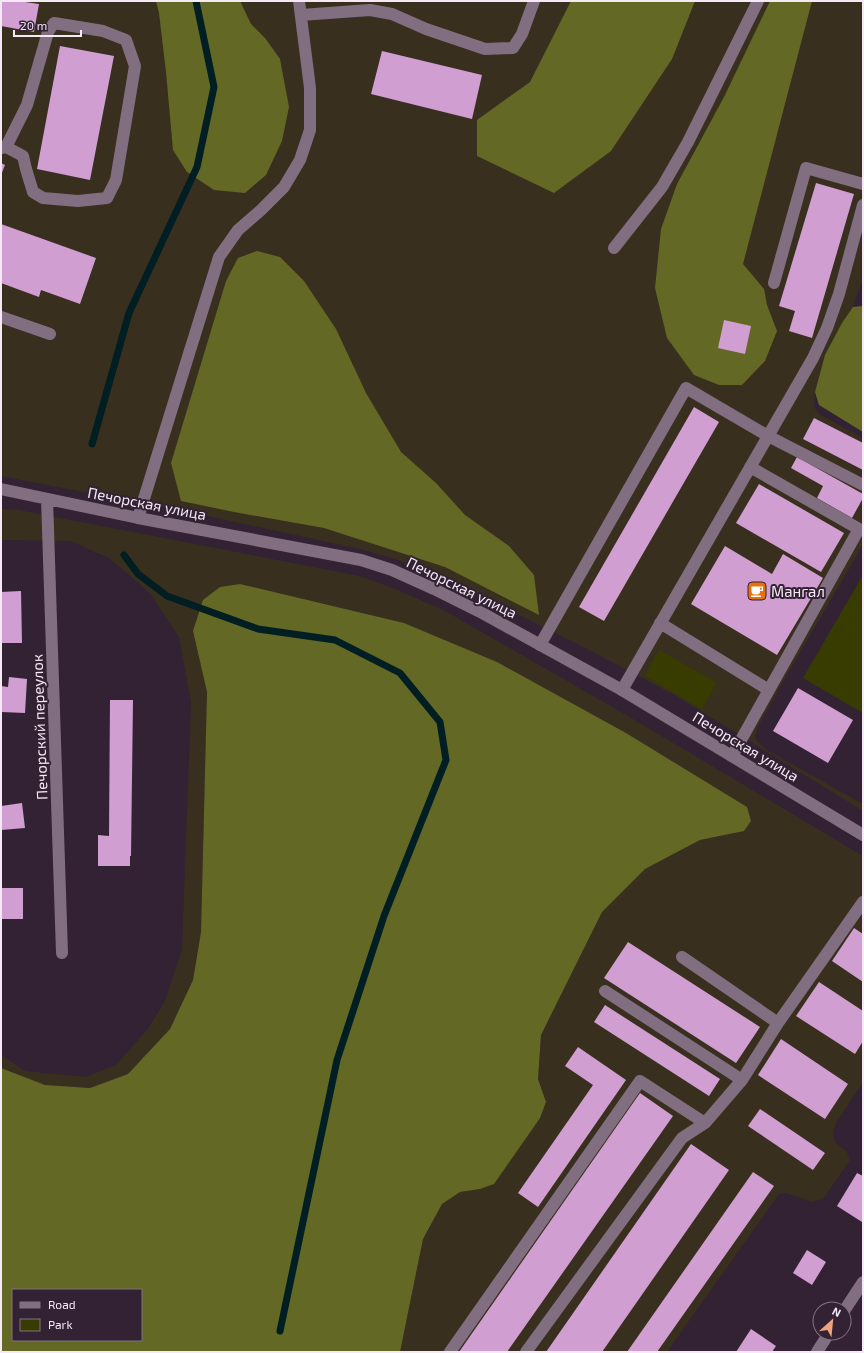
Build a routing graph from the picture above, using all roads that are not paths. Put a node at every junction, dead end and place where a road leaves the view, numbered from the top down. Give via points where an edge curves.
1 (299, 1) edge
2 (534, 1) edge
3 (758, 1) edge
4 (371, 5) edge
5 (301, 15) junction
6 (3, 147) edge
7 (863, 184) edge
8 (863, 205) edge
9 (614, 248) dead end
10 (774, 283) dead end
11 (1, 317) edge
12 (50, 334) dead end
13 (768, 436) junction
14 (750, 467) junction
15 (863, 485) edge
16 (1, 489) edge
17 (47, 500) junction
18 (138, 518) junction
19 (660, 623) junction
20 (540, 645) junction
21 (622, 690) junction
22 (769, 690) junction
23 (732, 756) junction
24 (863, 835) edge
25 (863, 902) edge
26 (62, 953) dead end
27 (682, 957) dead end
28 (605, 991) dead end
29 (778, 1023) junction
30 (742, 1080) junction
31 (705, 1123) junction
32 (863, 1282) edge
33 (851, 1301) edge
34 (824, 1341) edge
35 (450, 1352) edge
36 (526, 1352) edge
37 (817, 1352) edge

1 - 5 street
2 - 4 street via 522,34 513,48 486,49 426,29
3 - 9 street via 688,142 666,180
4 - 5 street
5 - 18 street via 310,88 310,130 300,160 284,187 238,230 219,257
6 - 6 street via 28,105 48,32 54,23 103,30 126,40 135,66 116,180 107,198 78,201 43,198 33,192 24,156
7 - 10 street via 806,168
8 - 13 street via 827,328 813,358
11 - 12 street
13 - 14 street
13 - 15 street
13 - 20 street via 686,388
14 - 19 street
14 - 22 street via 859,529
16 - 17 street, Печорская улица
17 - 18 street, Печорская улица
17 - 26 street, Печорский переулок
18 - 20 street, Печорская улица via 362,560 434,589
19 - 21 street
19 - 22 street
20 - 21 street, Печорская улица
21 - 23 street, Печорская улица
22 - 23 street
23 - 24 street, Печорская улица
25 - 29 street
27 - 29 street
28 - 30 street
29 - 30 street
30 - 31 street
31 - 35 street via 640,1081
31 - 36 street via 682,1138
32 - 33 street
34 - 37 street

